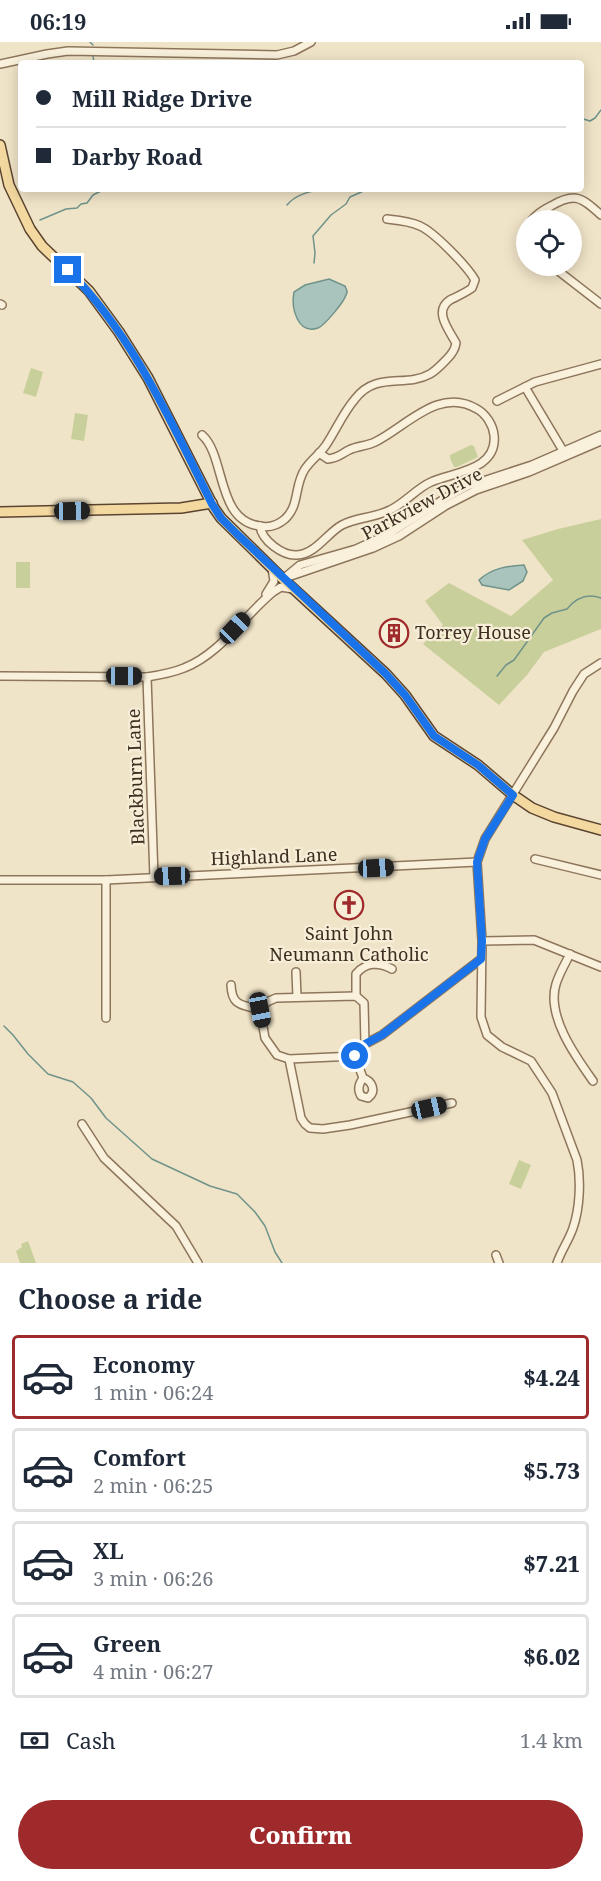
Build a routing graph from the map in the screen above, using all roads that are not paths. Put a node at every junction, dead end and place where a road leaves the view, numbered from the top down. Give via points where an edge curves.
1 (311, 42) edge
2 (18, 60) edge
3 (18, 60) edge
4 (0, 64) edge
5 (0, 145) edge
6 (544, 210) edge
7 (601, 215) edge
8 (387, 219) dead end
9 (565, 276) edge
10 (601, 304) edge
11 (601, 364) edge
12 (525, 387) junction
13 (496, 401) dead end
14 (202, 435) dead end
15 (601, 435) edge
16 (601, 441) edge
17 (320, 453) junction
18 (565, 455) junction
19 (212, 504) junction
20 (0, 512) edge
21 (260, 526) junction
22 (271, 568) junction
23 (282, 579) junction
24 (294, 589) junction
25 (259, 603) junction
26 (601, 663) edge
27 (0, 676) edge
28 (147, 676) junction
29 (513, 795) junction
30 (601, 830) edge
31 (535, 859) dead end
32 (477, 862) junction
33 (601, 875) edge
34 (154, 877) junction
35 (0, 880) edge
36 (106, 880) junction
37 (482, 941) junction
38 (570, 954) junction
39 (481, 959) junction
40 (601, 967) edge
41 (392, 969) dead end
42 (296, 972) dead end
43 (231, 985) dead end
44 (356, 996) junction
45 (297, 997) junction
46 (260, 1010) junction
47 (106, 1018) dead end
48 (365, 1044) junction
49 (355, 1056) junction
50 (289, 1059) junction
51 (363, 1078) dead end
52 (593, 1082) dead end
53 (452, 1103) dead end
54 (82, 1124) dead end
55 (496, 1255) dead end
56 (198, 1263) edge
57 (499, 1263) edge
58 (557, 1263) edge

1 - 3 street via 277,55 68,51
2 - 4 street
5 - 19 main road via 9,185 30,229 42,246 89,291 119,332 148,378
6 - 7 street via 568,197 581,199
8 - 17 street via 417,224 427,230 468,270 474,285 442,309 456,344 453,353 426,375 379,382 365,389
9 - 10 street
11 - 12 street
12 - 13 street
12 - 18 street
14 - 21 street via 211,448 231,505 245,520
15 - 18 street, Parkview Drive
16 - 18 street, Parkview Drive
17 - 21 street via 302,474 290,514 270,527
17 - 21 street via 328,459 339,457 373,443 432,406 450,403 469,405 482,412 495,436 488,456 474,468 427,484 387,512 340,526 305,553 290,555 281,551 263,535
18 - 23 street, Parkview Drive via 524,471 480,481 396,534 346,555 300,565
19 - 20 main road
19 - 22 main road
22 - 23 main road
22 - 25 street via 274,581
23 - 24 main road
24 - 25 street via 281,587
24 - 29 main road via 386,674 434,736 478,765
25 - 28 street via 206,656 185,668
26 - 29 street via 584,674
27 - 28 street
28 - 34 street, Blackburn Lane
29 - 30 main road via 554,817
29 - 32 street via 485,839
31 - 33 street
32 - 34 street, Highland Lane
32 - 37 street
34 - 36 street, Highland Lane
35 - 36 street, Highland Lane
36 - 47 street
37 - 38 street via 534,940
37 - 39 street
38 - 40 street
38 - 52 street via 556,984 555,1010 575,1055
39 - 48 street
39 - 58 street via 481,1017 487,1035 531,1061 552,1093 577,1160 574,1227
41 - 44 street via 370,963 361,968 356,974
42 - 45 street
43 - 46 street via 231,997 236,1003
44 - 45 street
44 - 48 street via 364,1003
45 - 46 street via 276,998
46 - 50 street via 265,1038 277,1055
48 - 49 street
49 - 50 street
49 - 51 street
50 - 53 street via 301,1118 310,1128 350,1125
54 - 56 street via 104,1158 176,1226
55 - 57 street

